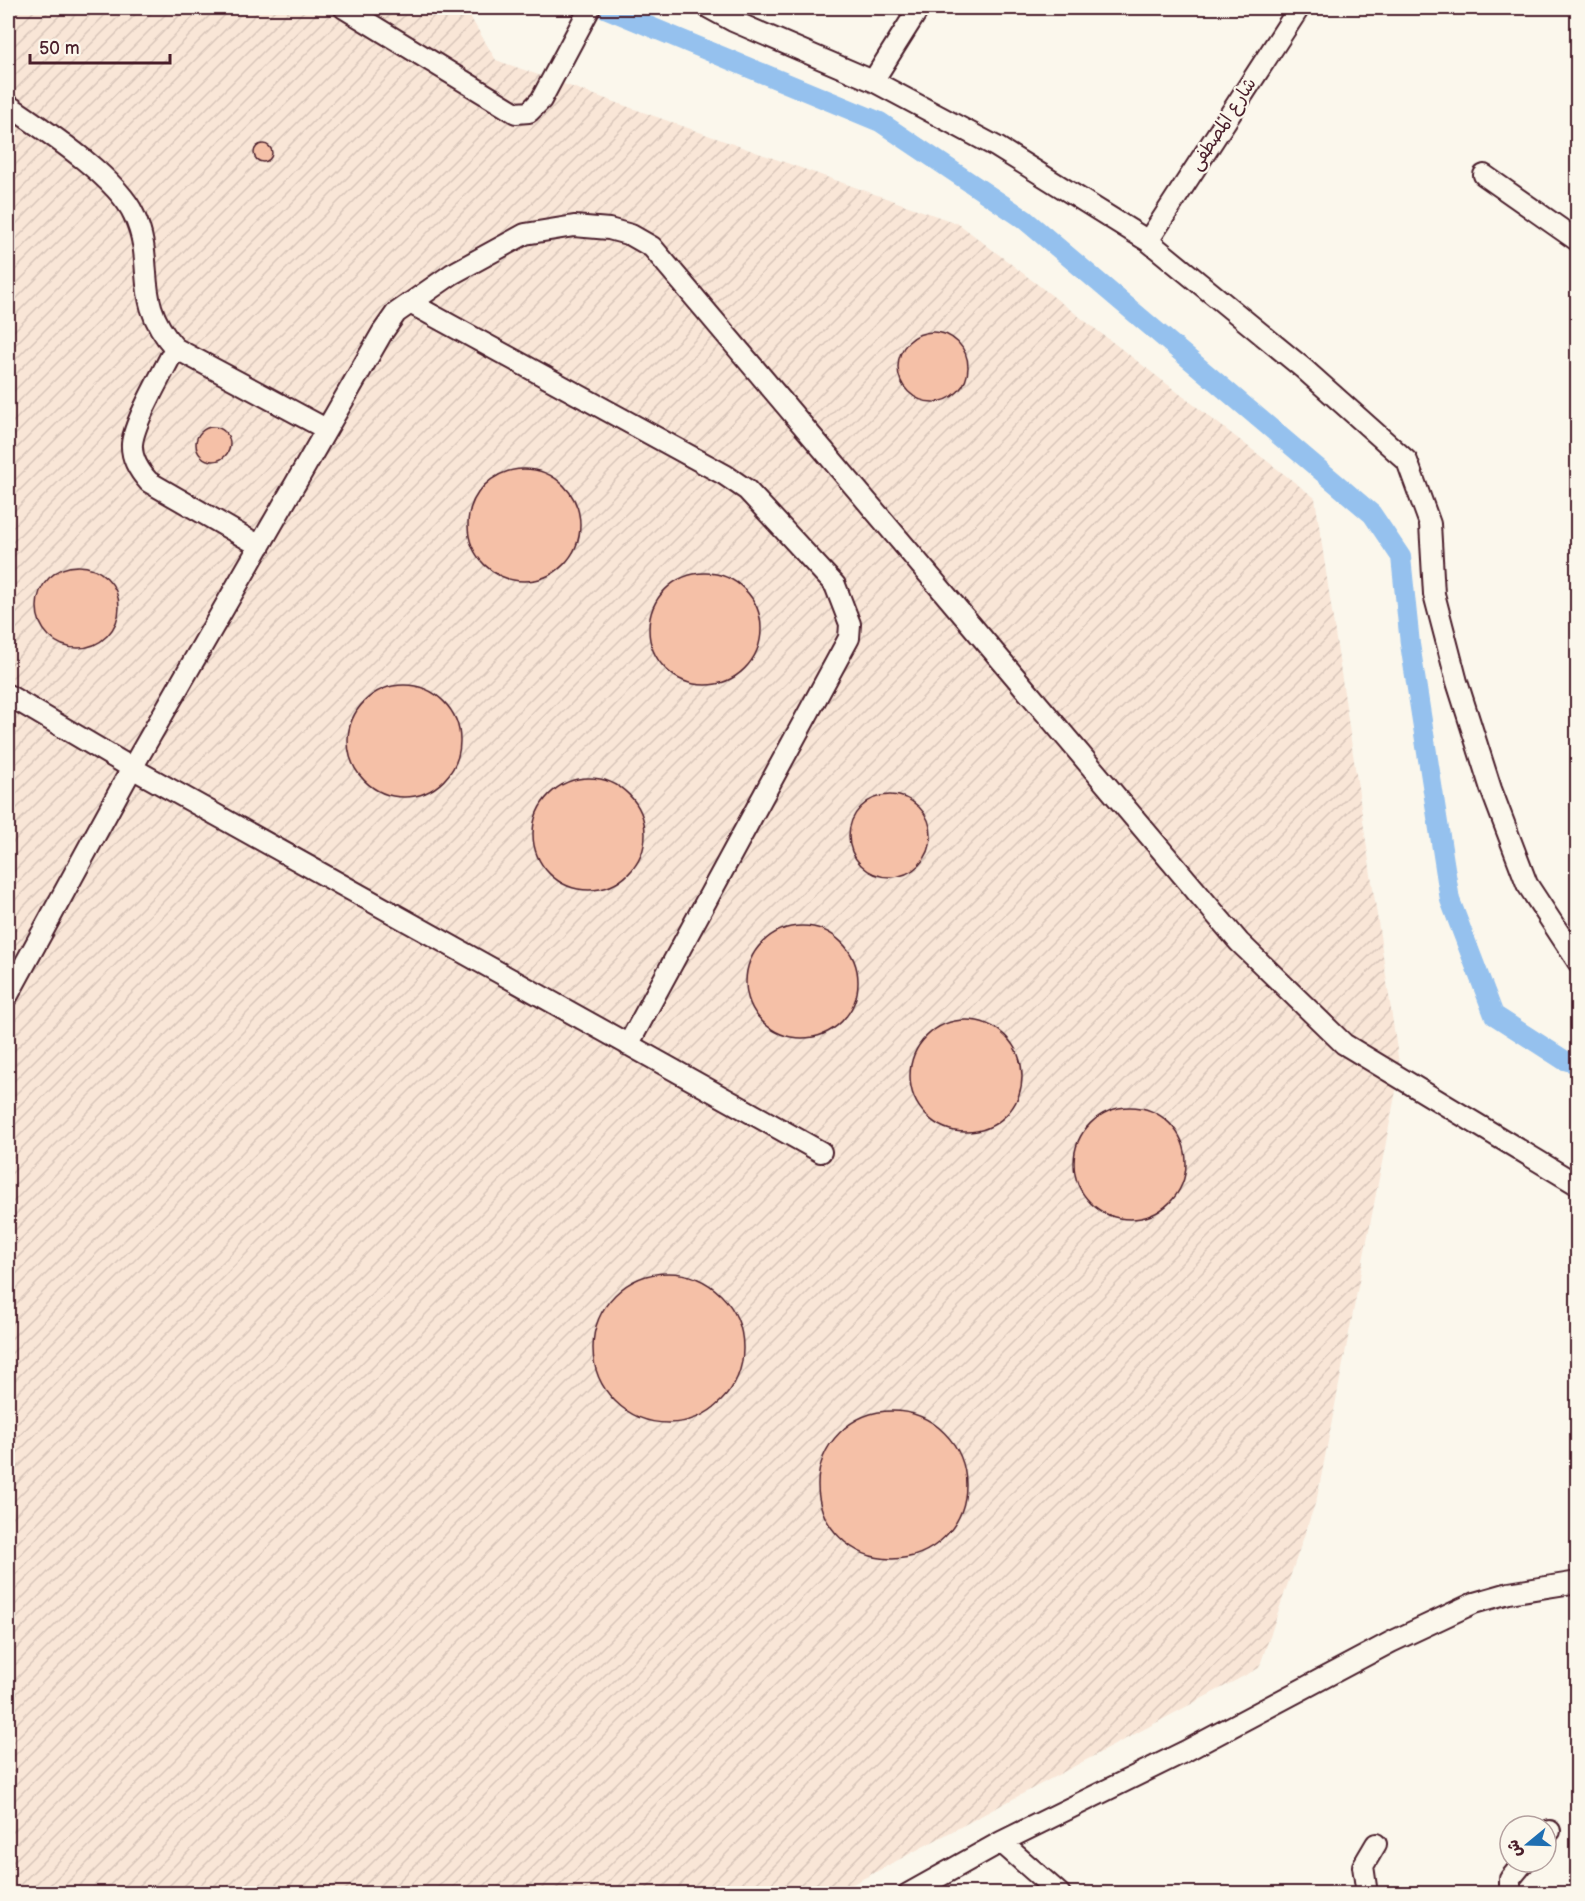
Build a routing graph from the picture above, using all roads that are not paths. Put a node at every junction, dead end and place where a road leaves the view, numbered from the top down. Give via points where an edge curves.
1 (344, 8) edge
2 (709, 8) edge
3 (919, 8) edge
4 (1299, 8) edge
5 (586, 12) edge
6 (737, 14) edge
7 (873, 81) junction
8 (8, 105) edge
9 (1484, 175) dead end
10 (1148, 241) junction
11 (1578, 241) edge
12 (410, 303) junction
13 (175, 348) junction
14 (326, 429) junction
15 (260, 546) junction
16 (8, 695) edge
17 (132, 768) junction
18 (1578, 962) edge
19 (8, 995) edge
20 (628, 1045) junction
21 (821, 1152) dead end
22 (1578, 1185) edge
23 (1578, 1582) edge
24 (1001, 1842) junction
25 (1376, 1844) dead end
26 (1514, 1874) edge
27 (908, 1893) edge
28 (1060, 1893) edge
29 (1367, 1893) edge
30 (1513, 1893) edge

1 - 5 street via 516,113 529,112 541,100
2 - 6 street
3 - 7 street
4 - 10 street, شارع المصطفى
6 - 7 street
7 - 10 street via 997,147
8 - 13 street via 48,133 122,196 142,238 146,296 152,314
9 - 11 street
10 - 18 street via 1304,369 1407,461 1430,524 1434,594 1491,789 1527,884
12 - 14 street via 396,313 382,333
12 - 20 street via 747,490 834,585 850,624 849,638
12 - 22 street via 452,274 525,234 574,226 609,229 652,247 1239,942 1344,1044
13 - 14 street
13 - 15 street via 137,429 132,444 134,459 149,482
14 - 15 street
15 - 17 street
16 - 17 street
17 - 19 street
17 - 20 street
20 - 21 street
23 - 24 street via 1509,1593 1474,1604 1390,1642 1184,1752
24 - 27 street
24 - 28 street
25 - 29 street via 1363,1866
26 - 30 street via 1510,1879

